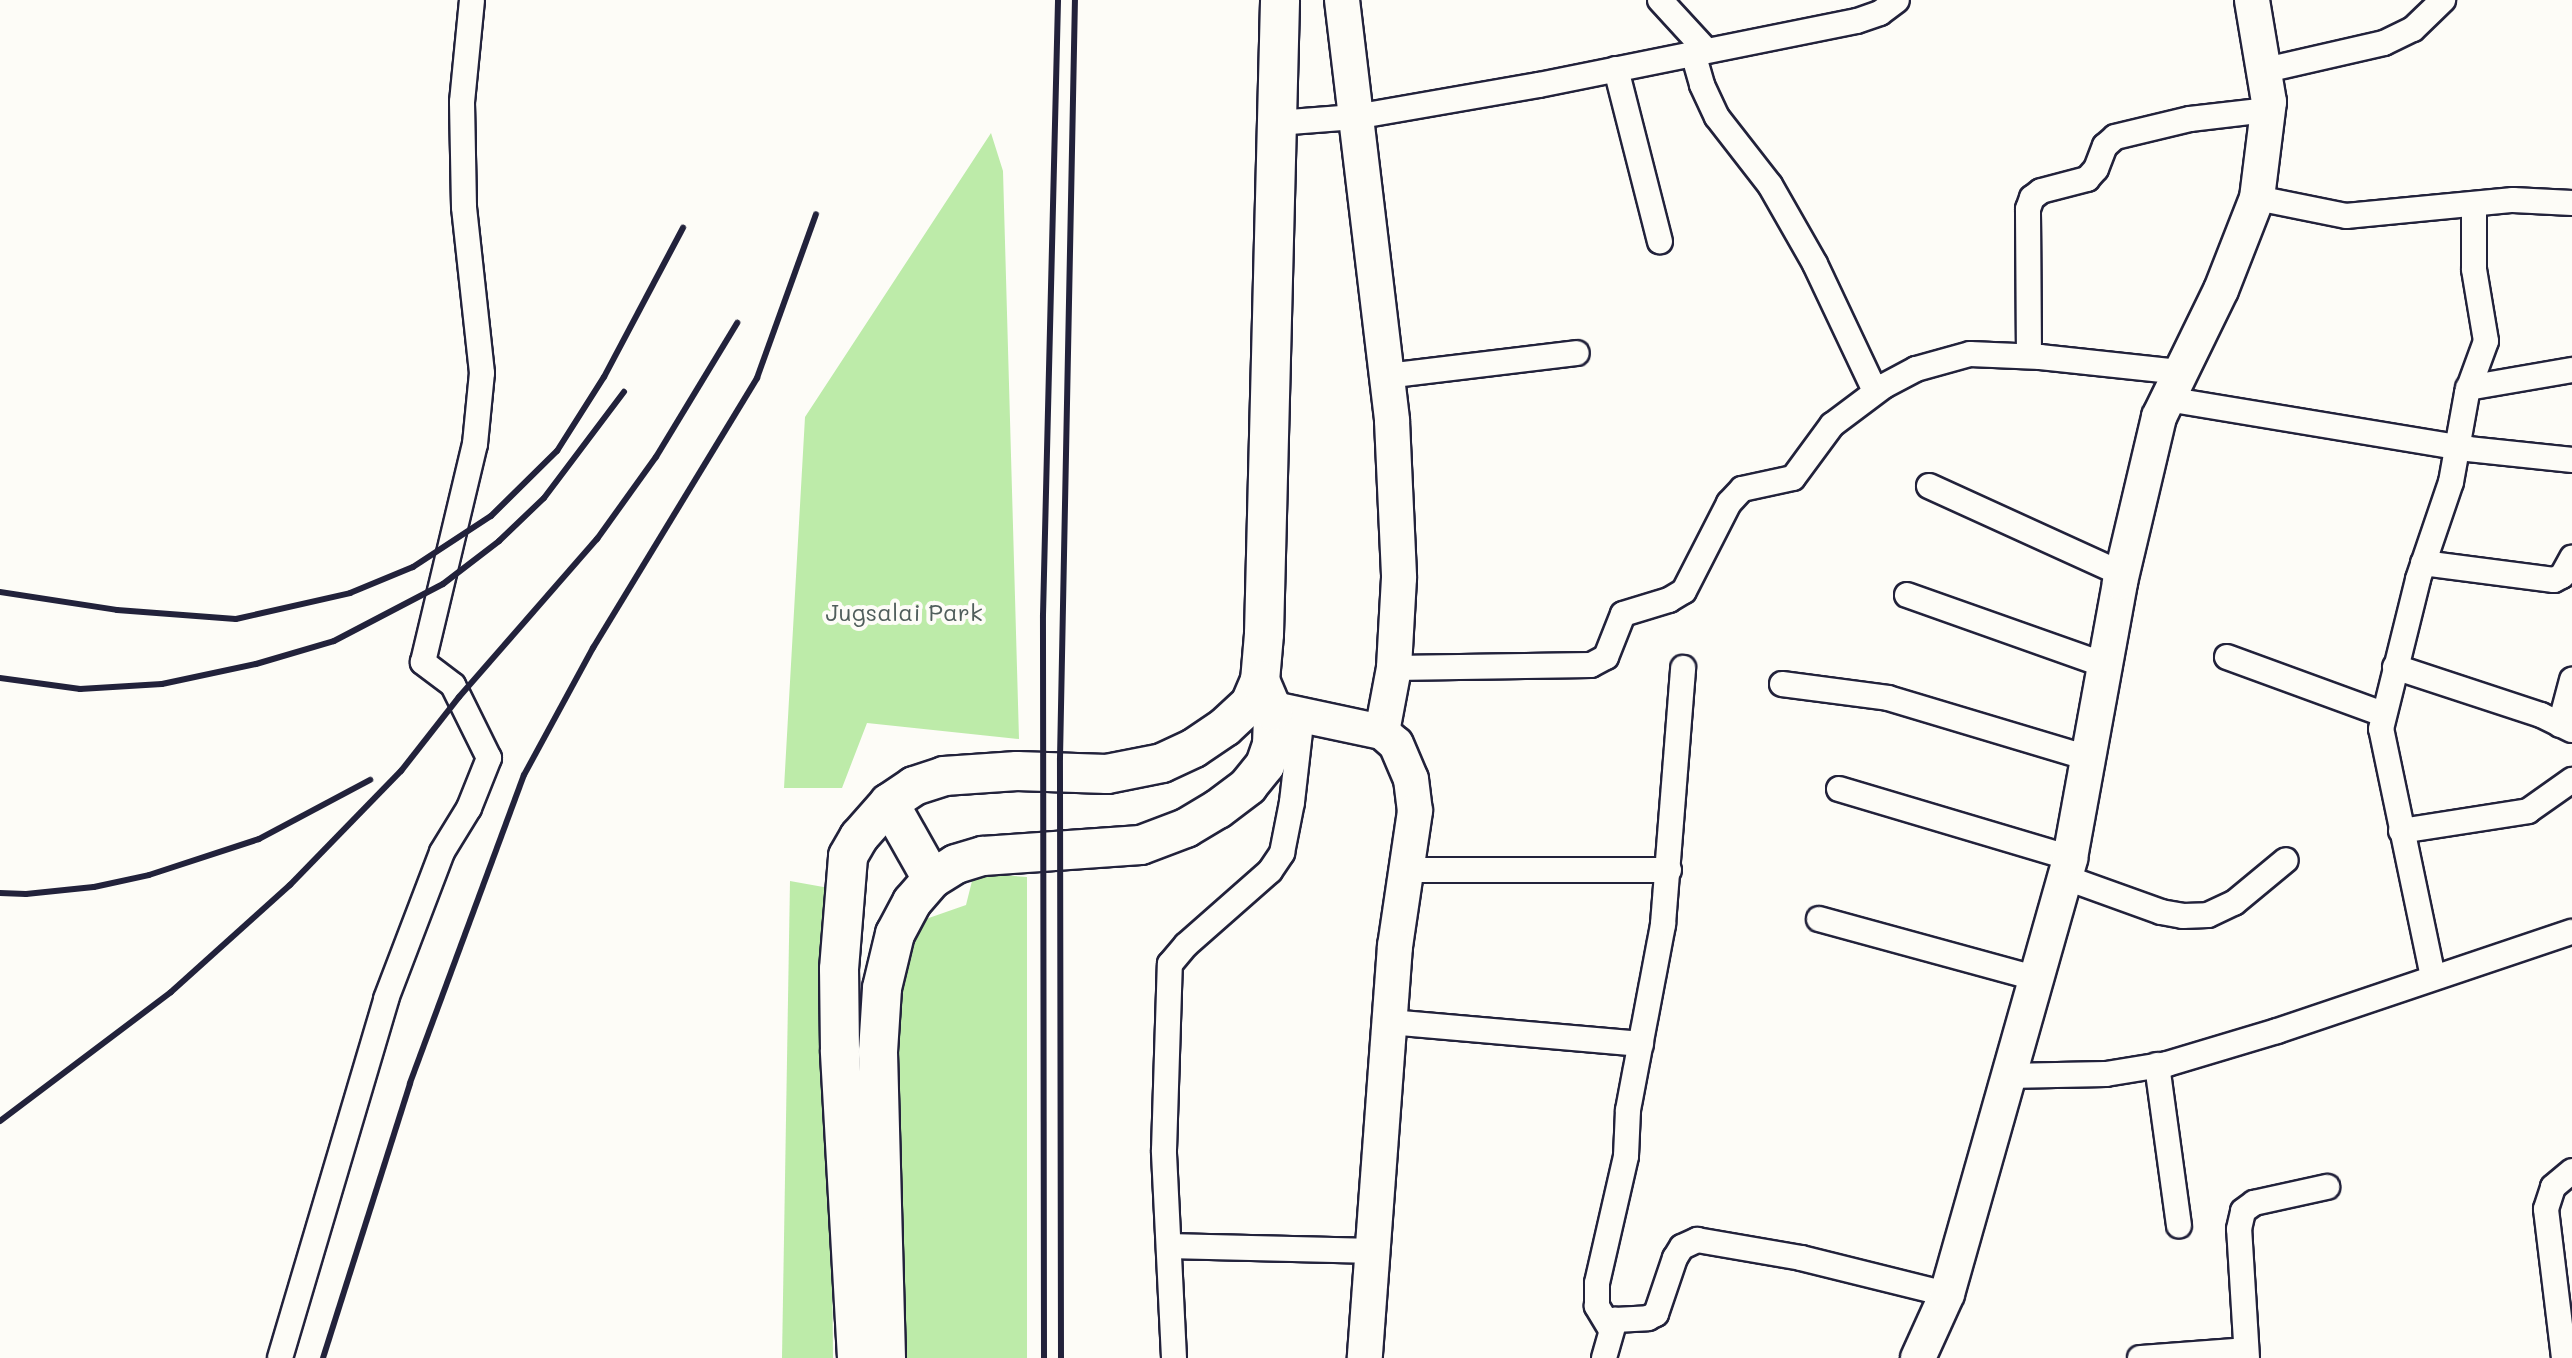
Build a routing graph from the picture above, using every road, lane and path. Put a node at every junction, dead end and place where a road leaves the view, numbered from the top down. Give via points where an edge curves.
1 (472, 0) edge
2 (1280, 0) edge
3 (1342, 0) edge
4 (1660, 0) edge
5 (1897, 0) edge
6 (2252, 0) edge
7 (2443, 0) edge
8 (1700, 52) junction
9 (1616, 69) junction
10 (2266, 70) junction
11 (2268, 110) junction
12 (1355, 117) junction
13 (1277, 123) junction
14 (2257, 198) junction
15 (2572, 203) edge
16 (2474, 204) junction
17 (1660, 241) dead end
18 (1577, 353) dead end
19 (2029, 356) junction
20 (2572, 370) edge
21 (1387, 376) junction
22 (2174, 386) junction
23 (2468, 388) junction
24 (1875, 391) junction
25 (2455, 447) junction
26 (2572, 460) edge
27 (1929, 486) dead end
28 (2572, 558) edge
29 (2423, 563) junction
30 (2122, 574) junction
31 (1907, 595) dead end
32 (2227, 657) dead end
33 (2105, 665) junction
34 (2395, 667) junction
35 (1394, 668) junction
36 (1683, 668) dead end
37 (2572, 680) edge
38 (1782, 684) dead end
39 (1271, 702) junction
40 (2383, 714) junction
41 (2566, 727) edge
42 (1382, 732) junction
43 (2088, 758) junction
44 (2572, 780) edge
45 (1839, 789) dead end
46 (889, 803) junction
47 (2401, 831) junction
48 (2286, 860) dead end
49 (2067, 867) junction
50 (1408, 870) junction
51 (1669, 870) junction
52 (932, 879) junction
53 (1819, 919) dead end
54 (2572, 932) edge
55 (2433, 977) junction
56 (2035, 978) junction
57 (1390, 1022) junction
58 (1641, 1044) junction
59 (2157, 1065) junction
60 (2007, 1076) junction
61 (2572, 1171) edge
62 (2327, 1187) dead end
63 (2179, 1225) dead end
64 (1169, 1246) junction
65 (1374, 1251) junction
66 (1947, 1294) junction
67 (1610, 1328) junction
68 (2247, 1354) edge
69 (1926, 1357) edge
70 (280, 1358) edge
71 (857, 1358) edge
72 (886, 1358) edge
73 (1174, 1358) edge
74 (1365, 1358) edge
75 (1604, 1358) edge
76 (2140, 1358) edge
77 (2564, 1358) edge

1 - 70 street via 462,102 464,207 482,373 475,444 423,662 453,685 489,758 469,808 442,852 386,999
2 - 13 main road
3 - 12 street
4 - 8 street
5 - 8 street via 1857,21
6 - 10 street
7 - 10 street via 2413,29 2384,43
8 - 9 street
8 - 24 street via 1702,85 1717,117 1770,185 1815,264
9 - 12 street
9 - 17 street
10 - 11 street
11 - 14 street
11 - 19 street via 2190,119 2115,137 2087,179 2032,198
12 - 13 street
12 - 21 street
13 - 39 main road via 1264,634
14 - 16 street via 2346,216
14 - 22 street via 2221,290
15 - 16 street
16 - 23 street via 2474,269 2486,341
18 - 21 street
19 - 22 street
19 - 24 street via 1953,357
20 - 23 street
21 - 35 street via 1399,578
22 - 25 street
22 - 30 street via 2159,417
23 - 25 street
24 - 35 street via 1832,425 1793,478 1742,489 1729,503 1684,591 1623,614 1606,657 1591,665
25 - 26 street
25 - 29 street via 2451,482
27 - 30 street
28 - 29 street via 2554,580
29 - 34 street
30 - 33 street
31 - 33 street
32 - 40 street
33 - 43 street
34 - 40 street
34 - 41 street
35 - 42 street
36 - 51 street
37 - 41 street
38 - 43 street via 1888,698
39 - 42 street
39 - 46 main road via 1162,763 1107,774 1017,771 944,776 914,786
39 - 52 main road via 1272,745 1265,765 1228,801 1186,828 1127,847 983,856
39 - 64 street via 1292,802 1282,853 1270,871 1170,964 1164,1150
40 - 47 street via 2383,748
42 - 50 street via 1396,744 1411,779 1415,811
43 - 49 street
44 - 47 street via 2528,811
45 - 49 street
46 - 52 main road
46 - 71 main road via 848,856 841,918 840,1050
47 - 55 street
48 - 49 street via 2234,903 2208,915 2183,916 2161,912
49 - 56 street
50 - 51 street
50 - 57 street
51 - 58 street
52 - 72 main road via 895,934 882,988 878,1052
53 - 56 street
54 - 55 street
55 - 59 street via 2277,1031
56 - 60 street
57 - 58 street
57 - 65 street
58 - 67 street via 1628,1110 1626,1156 1597,1283 1597,1306
59 - 60 street via 2106,1074
59 - 63 street
60 - 66 street
61 - 77 street via 2553,1187 2546,1209
62 - 68 street via 2254,1203 2243,1211 2239,1229
64 - 65 street
64 - 73 street
65 - 74 street
66 - 67 street via 1801,1258 1697,1240 1682,1247 1675,1258 1656,1314 1624,1317
66 - 69 street
67 - 75 street
68 - 76 street

